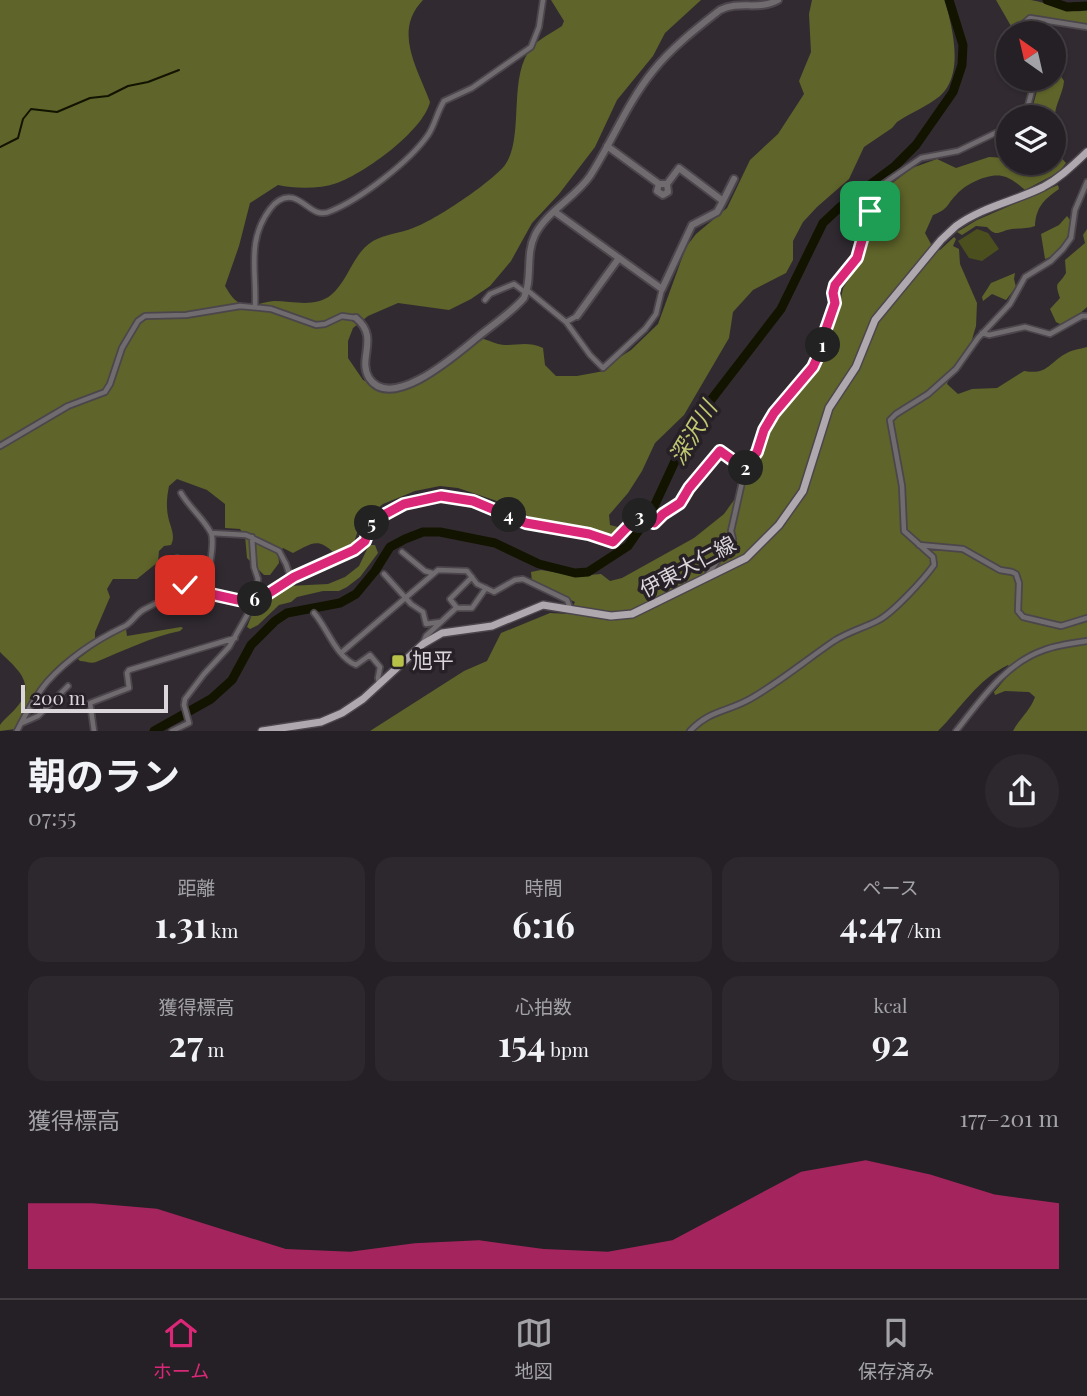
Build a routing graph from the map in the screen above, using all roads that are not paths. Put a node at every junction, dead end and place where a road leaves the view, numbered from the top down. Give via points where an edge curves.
1 (543, 0) edge
2 (778, 0) edge
3 (1027, 21) edge
4 (1049, 21) edge
5 (1066, 24) edge
6 (1087, 27) edge
7 (996, 133) edge
8 (607, 146) junction
9 (1087, 152) edge
10 (734, 178) dead end
11 (1086, 185) edge
12 (723, 201) junction
13 (555, 212) junction
14 (619, 258) junction
15 (662, 289) junction
16 (527, 291) junction
17 (485, 300) dead end
18 (254, 307) junction
19 (577, 316) joint
20 (1087, 316) edge
21 (356, 318) joint
22 (566, 322) junction
23 (982, 333) junction
24 (0, 446) edge
25 (745, 469) junction
26 (181, 493) dead end
27 (211, 533) junction
28 (251, 537) junction
29 (919, 545) junction
30 (402, 552) dead end
31 (177, 558) dead end
32 (432, 573) junction
33 (384, 574) dead end
34 (472, 578) junction
35 (291, 579) junction
36 (704, 580) junction
37 (486, 588) junction
38 (186, 592) junction
39 (207, 593) junction
40 (405, 597) junction
41 (238, 600) junction
42 (256, 600) junction
43 (456, 608) junction
44 (570, 608) junction
45 (248, 611) junction
46 (314, 612) dead end
47 (1087, 618) edge
48 (440, 622) junction
49 (236, 638) junction
50 (1087, 640) edge
51 (423, 644) junction
52 (341, 653) junction
53 (379, 684) junction
54 (68, 686) dead end
55 (21, 723) junction
56 (17, 731) edge
57 (94, 731) edge
58 (172, 731) edge
59 (262, 731) edge
60 (690, 731) edge
61 (956, 731) edge

1 - 18 street via 531,47 472,88 444,101 430,132 385,176 330,212 315,212 292,198 277,201 255,239
2 - 8 street via 765,6 725,7 707,20 653,71
3 - 4 street
5 - 6 street
7 - 25 street via 958,151 922,158 874,193 857,258 835,285 825,341 813,367 774,413
8 - 12 street via 663,184 679,168
8 - 13 street via 582,186
9 - 36 main road, 伊東大仁線 via 1059,177 961,222 941,240 875,320 856,367 829,408 807,482 791,509 754,551
10 - 12 street
11 - 23 street via 1076,204 1068,243 1051,261 1025,277 1010,304
12 - 15 street via 717,212 692,225
13 - 14 street
13 - 16 street via 532,243
14 - 15 street
14 - 19 street
15 - 22 street via 656,314 645,329 603,368
16 - 17 street via 514,284
16 - 21 street via 520,302 447,362 396,388 379,386 369,377 368,335
16 - 22 street
18 - 21 street via 316,325 342,316
18 - 24 street via 145,316 122,348 105,392 68,406
19 - 22 street
20 - 23 street via 1050,334 1025,327
23 - 29 street via 956,369 890,420 902,486 902,527
25 - 35 street via 720,451 680,503 654,523 640,516 613,542 526,523 473,501 441,496 404,504 373,521 368,536 354,550
25 - 36 street via 733,539
26 - 27 street
27 - 28 street
27 - 39 street
28 - 35 street via 279,551
28 - 42 street via 258,579
29 - 47 street via 963,549 1016,574 1018,611 1023,617 1061,626
29 - 60 street via 933,557 934,565 889,612 835,640 747,701 702,718
30 - 32 street
31 - 38 street
32 - 34 street via 463,570
32 - 40 street
33 - 40 street
34 - 37 street
34 - 43 street via 450,599
35 - 42 street
36 - 44 main road, 伊東大仁線 via 625,616
37 - 43 street via 472,608
37 - 44 street via 496,592 523,579 567,600
38 - 39 street
38 - 55 street via 140,612 69,661 39,692
39 - 41 street
40 - 48 street via 423,612 426,624
40 - 52 street
41 - 42 street
41 - 45 street
42 - 45 street
43 - 48 street
44 - 51 main road, 伊東大仁線 via 543,605 492,626 442,633
45 - 49 street
46 - 52 street
48 - 51 street
49 - 57 street via 130,670 129,688 90,703
49 - 58 street via 185,699 190,723
50 - 61 street via 1045,649 1017,664 987,690
51 - 53 main road, 伊東大仁線
52 - 53 street via 355,665 370,655 380,667
53 - 59 main road, 伊東大仁線 via 334,718
54 - 55 street via 34,719
55 - 56 street

